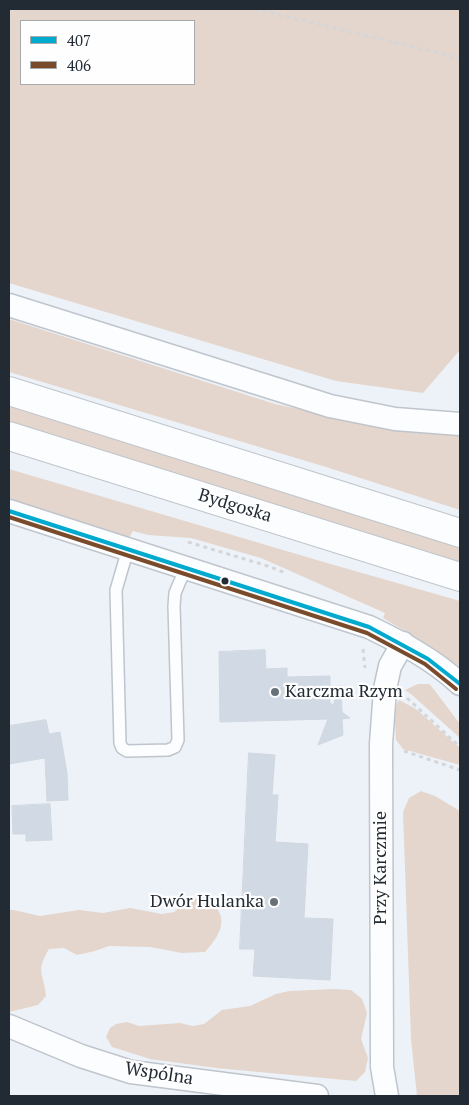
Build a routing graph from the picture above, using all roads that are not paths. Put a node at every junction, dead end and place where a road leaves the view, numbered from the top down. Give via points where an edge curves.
1 (9, 305) edge
2 (9, 391) edge
3 (460, 424) edge
4 (9, 436) edge
5 (9, 511) edge
6 (460, 533) edge
7 (128, 548) junction
8 (186, 567) junction
9 (460, 577) edge
10 (403, 643) junction
11 (460, 684) edge
12 (9, 1026) edge
13 (317, 1096) edge
14 (387, 1096) edge

1 - 3 street via 330,406 395,419
2 - 6 main road
4 - 9 main road, Bydgoska
5 - 7 street
7 - 8 street
7 - 8 lane via 116,590 120,743 127,751 168,750 175,748 178,740 174,606 175,593
8 - 10 street via 369,627
10 - 11 street via 443,668
10 - 14 street, Przy Karczmie via 390,666 384,689 381,744 382,1067
12 - 13 street, Wspólna via 81,1056 131,1072

